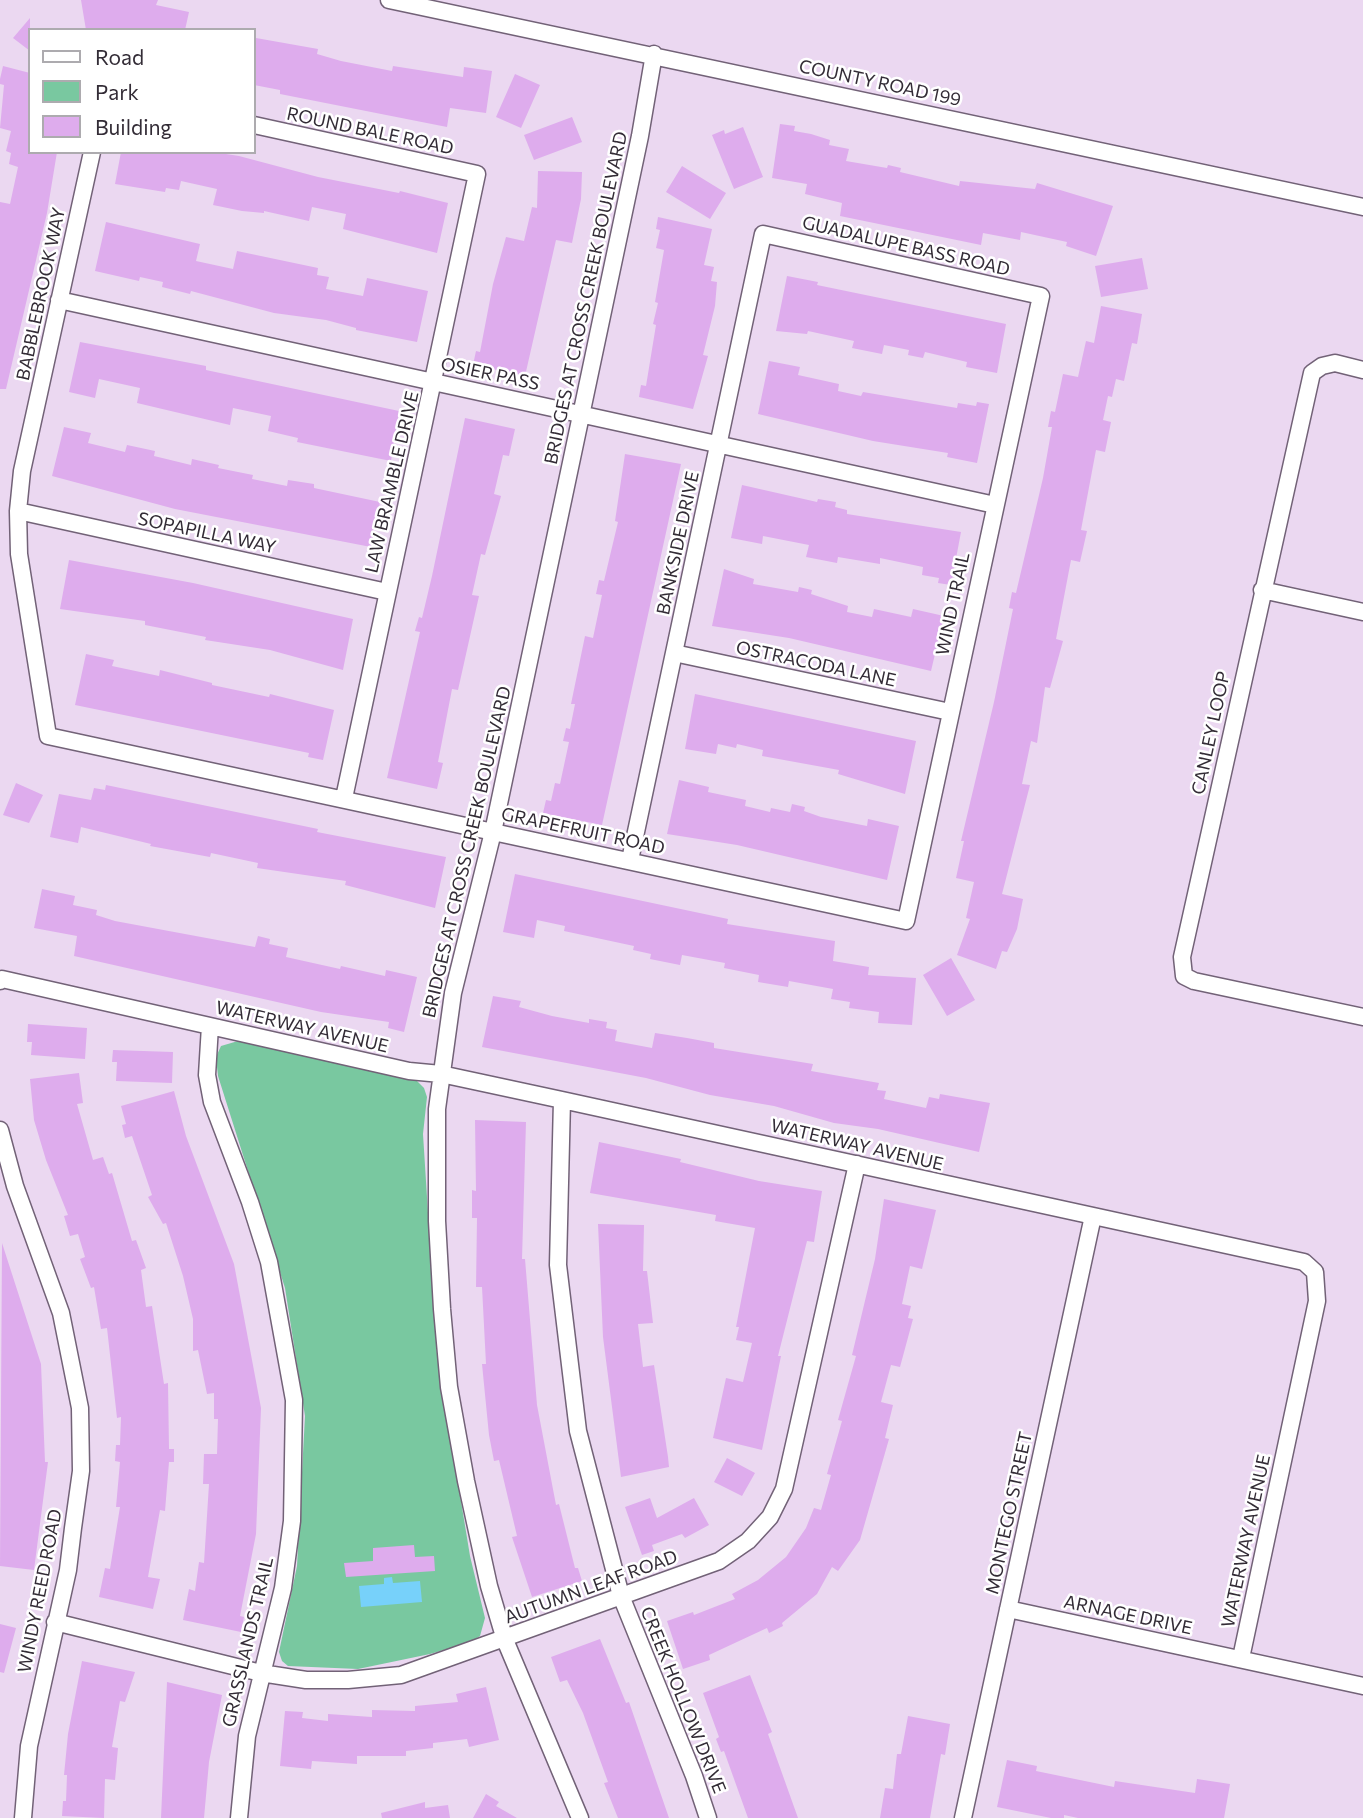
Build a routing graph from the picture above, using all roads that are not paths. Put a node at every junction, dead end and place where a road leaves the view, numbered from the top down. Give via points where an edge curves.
1 (389, 0) edge
2 (654, 54) junction
3 (256, 125) edge
4 (92, 154) edge
5 (477, 174) joint
6 (1363, 207) edge
7 (763, 234) joint
8 (1041, 296) joint
9 (60, 300) junction
10 (1363, 370) edge
11 (434, 383) junction
12 (582, 413) junction
13 (718, 444) junction
14 (995, 505) junction
15 (19, 512) junction
16 (1262, 590) junction
17 (387, 592) junction
18 (1363, 612) edge
19 (674, 653) junction
20 (950, 712) junction
21 (48, 736) joint
22 (344, 798) junction
23 (493, 832) junction
24 (630, 860) junction
25 (906, 921) joint
26 (1, 980) edge
27 (1363, 1017) edge
28 (210, 1026) junction
29 (441, 1074) junction
30 (562, 1100) junction
31 (0, 1130) edge
32 (857, 1164) junction
33 (1093, 1216) junction
34 (621, 1596) junction
35 (1008, 1609) junction
36 (55, 1622) junction
37 (505, 1640) junction
38 (1241, 1658) junction
39 (261, 1673) junction
40 (1363, 1686) edge
41 (23, 1818) edge
42 (239, 1818) edge
43 (580, 1818) edge
44 (708, 1818) edge
45 (963, 1818) edge

1 - 2 street, COUNTY ROAD 199
2 - 6 street, COUNTY ROAD 199
2 - 12 street, BRIDGES AT CROSS CREEK BOULEVARD
3 - 5 street, ROUND BALE ROAD
4 - 9 street, BABBLEBROOK WAY
5 - 11 street, LAW BRAMBLE DRIVE
7 - 8 street, GUADALUPE BASS ROAD
7 - 13 street, BANKSIDE DRIVE
8 - 14 street, WIND TRAIL
9 - 11 street, OSIER PASS
9 - 15 street, BABBLEBROOK WAY via 22,471
10 - 16 street, CANLEY LOOP via 1335,363 1312,373
11 - 12 street, OSIER PASS
11 - 17 street, LAW BRAMBLE DRIVE
12 - 13 street, OSIER PASS
12 - 23 street, BRIDGES AT CROSS CREEK BOULEVARD
13 - 14 street, OSIER PASS
13 - 19 street, BANKSIDE DRIVE
14 - 20 street, WIND TRAIL
15 - 17 street, SOPAPILLA WAY
15 - 21 street, BABBLEBROOK WAY via 19,554
16 - 18 street
16 - 27 street, CANLEY LOOP via 1182,957 1184,976
17 - 22 street, LAW BRAMBLE DRIVE
19 - 20 street, OSTRACODA LANE
19 - 24 street, BANKSIDE DRIVE
20 - 25 street, WIND TRAIL
21 - 22 street, GRAPEFRUIT ROAD
22 - 23 street, GRAPEFRUIT ROAD
23 - 24 street, GRAPEFRUIT ROAD
23 - 29 street, BRIDGES AT CROSS CREEK BOULEVARD via 453,993
24 - 25 street, GRAPEFRUIT ROAD
26 - 28 street, WATERWAY AVENUE
28 - 29 street, WATERWAY AVENUE via 409,1071
28 - 39 street, GRASSLANDS TRAIL via 207,1075 212,1102 269,1262 294,1400 292,1521 283,1588
29 - 30 street, WATERWAY AVENUE
29 - 37 street, BRIDGES AT CROSS CREEK BOULEVARD via 437,1221 449,1387 489,1586
30 - 32 street, WATERWAY AVENUE
30 - 34 street, CREEK HOLLOW DRIVE via 558,1265 567,1351 578,1431
31 - 36 street, WINDY REED ROAD via 61,1313 80,1408 81,1471 68,1570
32 - 33 street, WATERWAY AVENUE
32 - 34 street, AUTUMN LEAF ROAD via 784,1489 770,1517 748,1541 719,1561
33 - 35 street, MONTEGO STREET
33 - 38 street, WATERWAY AVENUE via 1304,1262 1315,1272 1317,1301
34 - 37 street, AUTUMN LEAF ROAD
34 - 44 street, CREEK HOLLOW DRIVE
35 - 38 street, ARNAGE DRIVE
35 - 45 street, MONTEGO STREET
36 - 39 street, AUTUMN LEAF ROAD
36 - 41 street, WINDY REED ROAD via 29,1746
37 - 39 street, AUTUMN LEAF ROAD via 401,1675 306,1680
37 - 43 street, BRIDGES AT CROSS CREEK BOULEVARD
38 - 40 street, ARNAGE DRIVE
39 - 42 street, GRASSLANDS TRAIL via 247,1736

